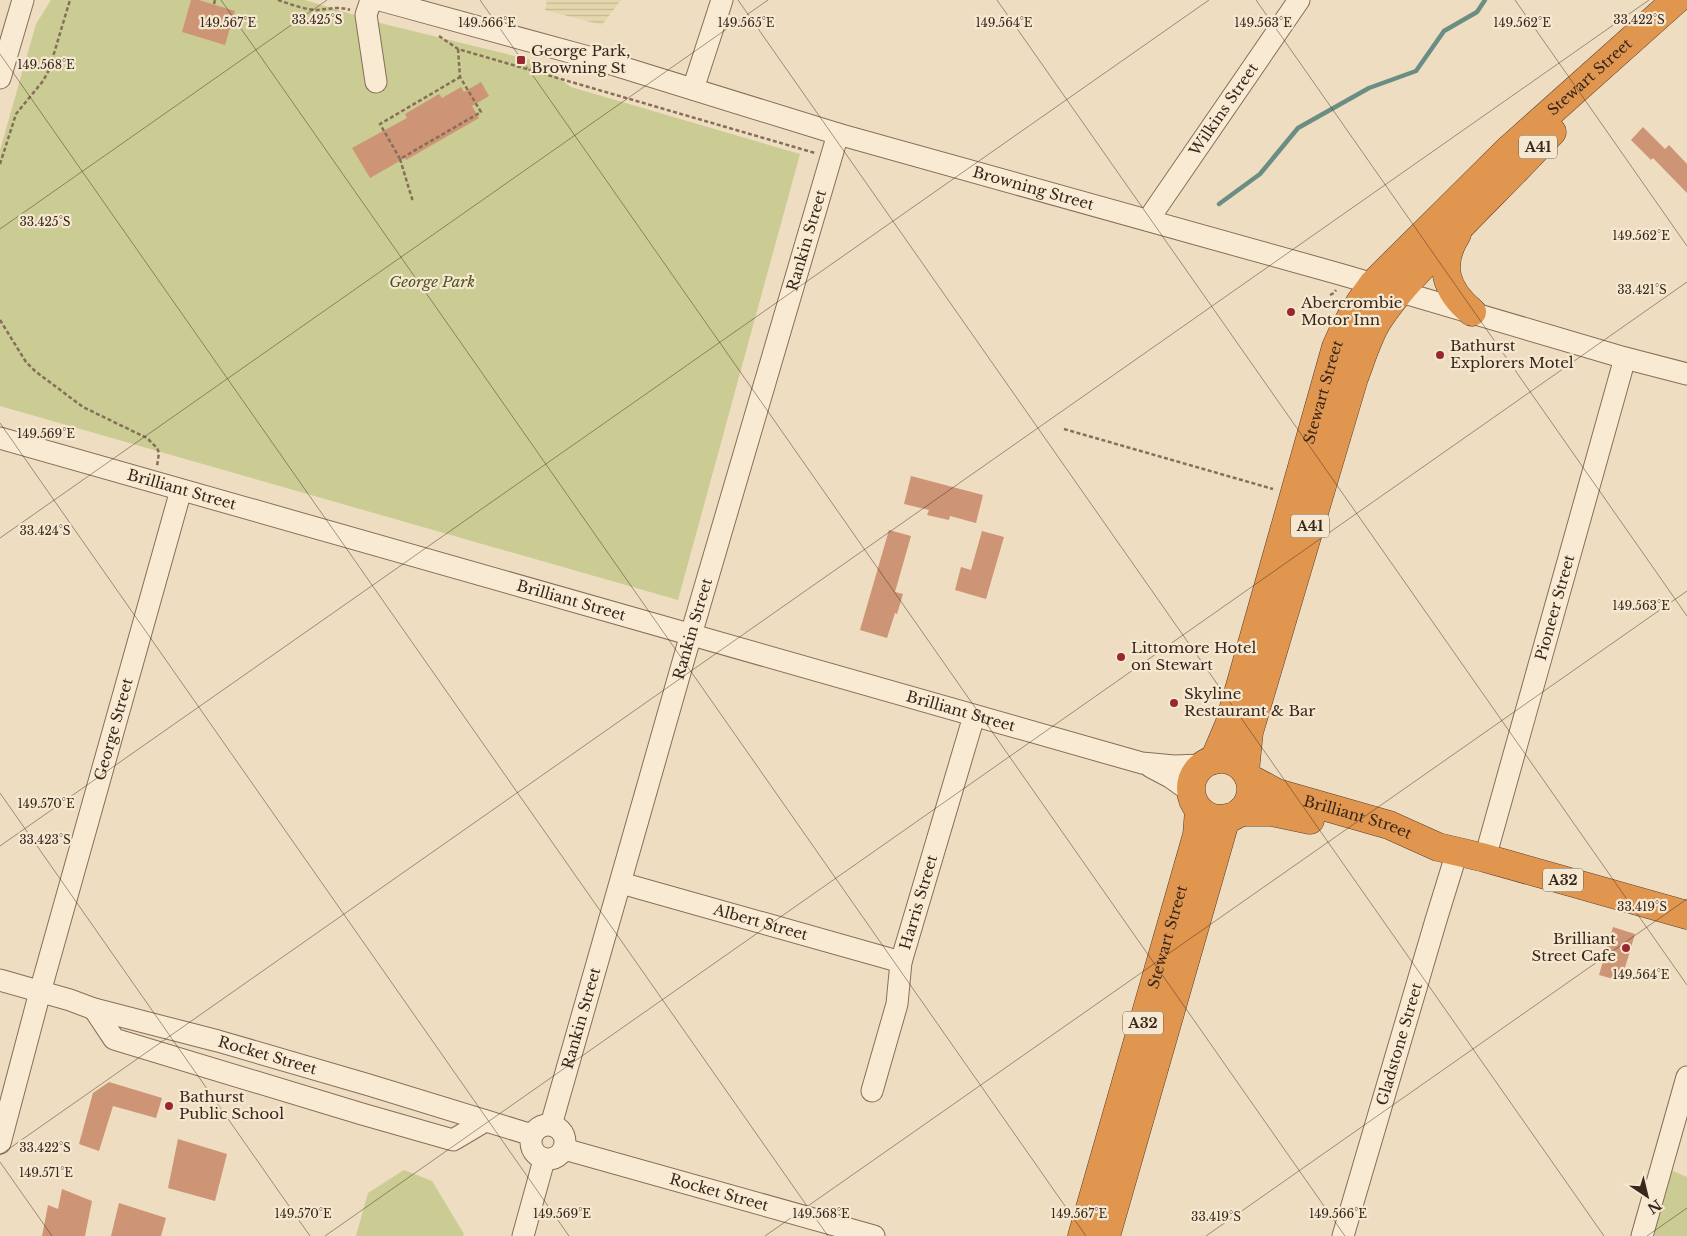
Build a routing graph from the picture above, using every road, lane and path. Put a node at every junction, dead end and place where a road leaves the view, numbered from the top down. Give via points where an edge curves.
1 (23, 0) edge
2 (70, 0) edge
3 (215, 0) edge
4 (278, 0) edge
5 (722, 0) edge
6 (1299, 0) edge
7 (1675, 1) edge
8 (214, 4) dead end
9 (372, 5) edge
10 (432, 34) dead end
11 (458, 50) junction
12 (460, 77) junction
13 (0, 78) edge
14 (376, 82) dead end
15 (693, 89) junction
16 (838, 134) junction
17 (830, 158) junction
18 (400, 159) junction
19 (0, 164) edge
20 (413, 202) dead end
21 (1467, 218) junction
22 (1148, 220) junction
23 (1373, 284) junction
24 (1400, 291) junction
25 (1472, 312) junction
26 (0, 320) edge
27 (1625, 358) junction
28 (1687, 374) edge
29 (1064, 430) dead end
30 (0, 438) edge
31 (152, 482) junction
32 (181, 490) junction
33 (1294, 494) junction
34 (692, 636) junction
35 (974, 716) junction
36 (1208, 762) junction
37 (1142, 763) junction
38 (1247, 774) junction
39 (1195, 801) junction
40 (1233, 815) junction
41 (1448, 850) junction
42 (1485, 858) junction
43 (621, 883) junction
44 (1687, 915) edge
45 (901, 962) junction
46 (0, 980) edge
47 (40, 992) junction
48 (94, 1009) junction
49 (1687, 1077) edge
50 (369, 1085) junction
51 (872, 1091) dead end
52 (362, 1114) junction
53 (485, 1121) junction
54 (551, 1125) junction
55 (532, 1135) junction
56 (0, 1143) edge
57 (564, 1149) junction
58 (544, 1160) junction
59 (523, 1236) edge
60 (874, 1236) edge
61 (1082, 1236) edge
62 (1106, 1236) edge
63 (1343, 1236) edge
64 (1642, 1236) edge

1 - 13 street
2 - 19 path via 50,70 16,114
3 - 8 path
4 - 9 path via 318,10
5 - 15 street
6 - 22 street, Wilkins Street
7 - 21 highway, Stewart Street / A41
7 - 23 highway, Stewart Street / A41 via 1508,150
9 - 14 street
9 - 15 street, Browning Street via 528,40
10 - 11 path via 442,37
11 - 12 path
11 - 17 path
12 - 18 path via 380,124
12 - 18 path via 481,112
15 - 16 street, Browning Street
16 - 17 street, Rankin Street
16 - 22 street, Browning Street
17 - 34 street, Rankin Street
18 - 20 path
21 - 24 highway, Stewart Street / A41
21 - 25 highway via 1454,238 1446,268 1454,294
22 - 23 street, Browning Street
23 - 24 street, Browning Street
23 - 33 highway, Stewart Street / A41 via 1345,325 1336,347
24 - 25 street, Browning Street
24 - 38 highway, Stewart Street / A41 via 1377,323 1354,378 1249,732
25 - 27 street, Browning Street
26 - 31 path via 26,362 44,379 83,407 153,443 160,458
27 - 28 street, Browning Street
27 - 42 street, Pioneer Street
29 - 33 path
30 - 31 street, Brilliant Street
31 - 32 street, Brilliant Street
32 - 34 street, Brilliant Street
32 - 47 street, George Street
33 - 36 highway, Stewart Street / A41 via 1229,725
34 - 35 street, Brilliant Street
34 - 43 street, Rankin Street
35 - 37 street, Brilliant Street
35 - 45 street, Harris Street
36 - 37 street, Brilliant Street via 1174,766
36 - 38 highway, A32 via 1230,760
36 - 39 highway, A32 via 1195,775
37 - 39 street, Brilliant Street via 1170,777
38 - 40 highway, A32 via 1250,796 1247,804
38 - 41 highway, Brilliant Street / A32 via 1277,793 1389,825
39 - 40 highway, A32 via 1212,818
39 - 61 highway, Stewart Street / A32 via 1196,835
40 - 41 highway, Brilliant Street / A32 via 1287,814 1384,843
40 - 62 highway, Stewart Street / A32
41 - 42 highway, Brilliant Street / A32
41 - 63 street, Gladstone Street via 1433,930
42 - 44 highway, Brilliant Street / A32
43 - 45 street, Albert Street
43 - 54 street, Rankin Street
45 - 51 street, Harris Street via 897,1004
46 - 47 street, Rocket Street
47 - 48 street, Rocket Street
47 - 56 street, George Street
48 - 50 street, Rocket Street
48 - 52 street via 114,1039
49 - 64 street
50 - 52 street
50 - 53 street, Rocket Street
52 - 53 street via 453,1140
53 - 55 street, Rocket Street
54 - 55 street via 540,1127
54 - 57 street via 562,1132 566,1143
55 - 58 street via 532,1150
57 - 58 street via 558,1157
57 - 60 street, Rocket Street
58 - 59 street

